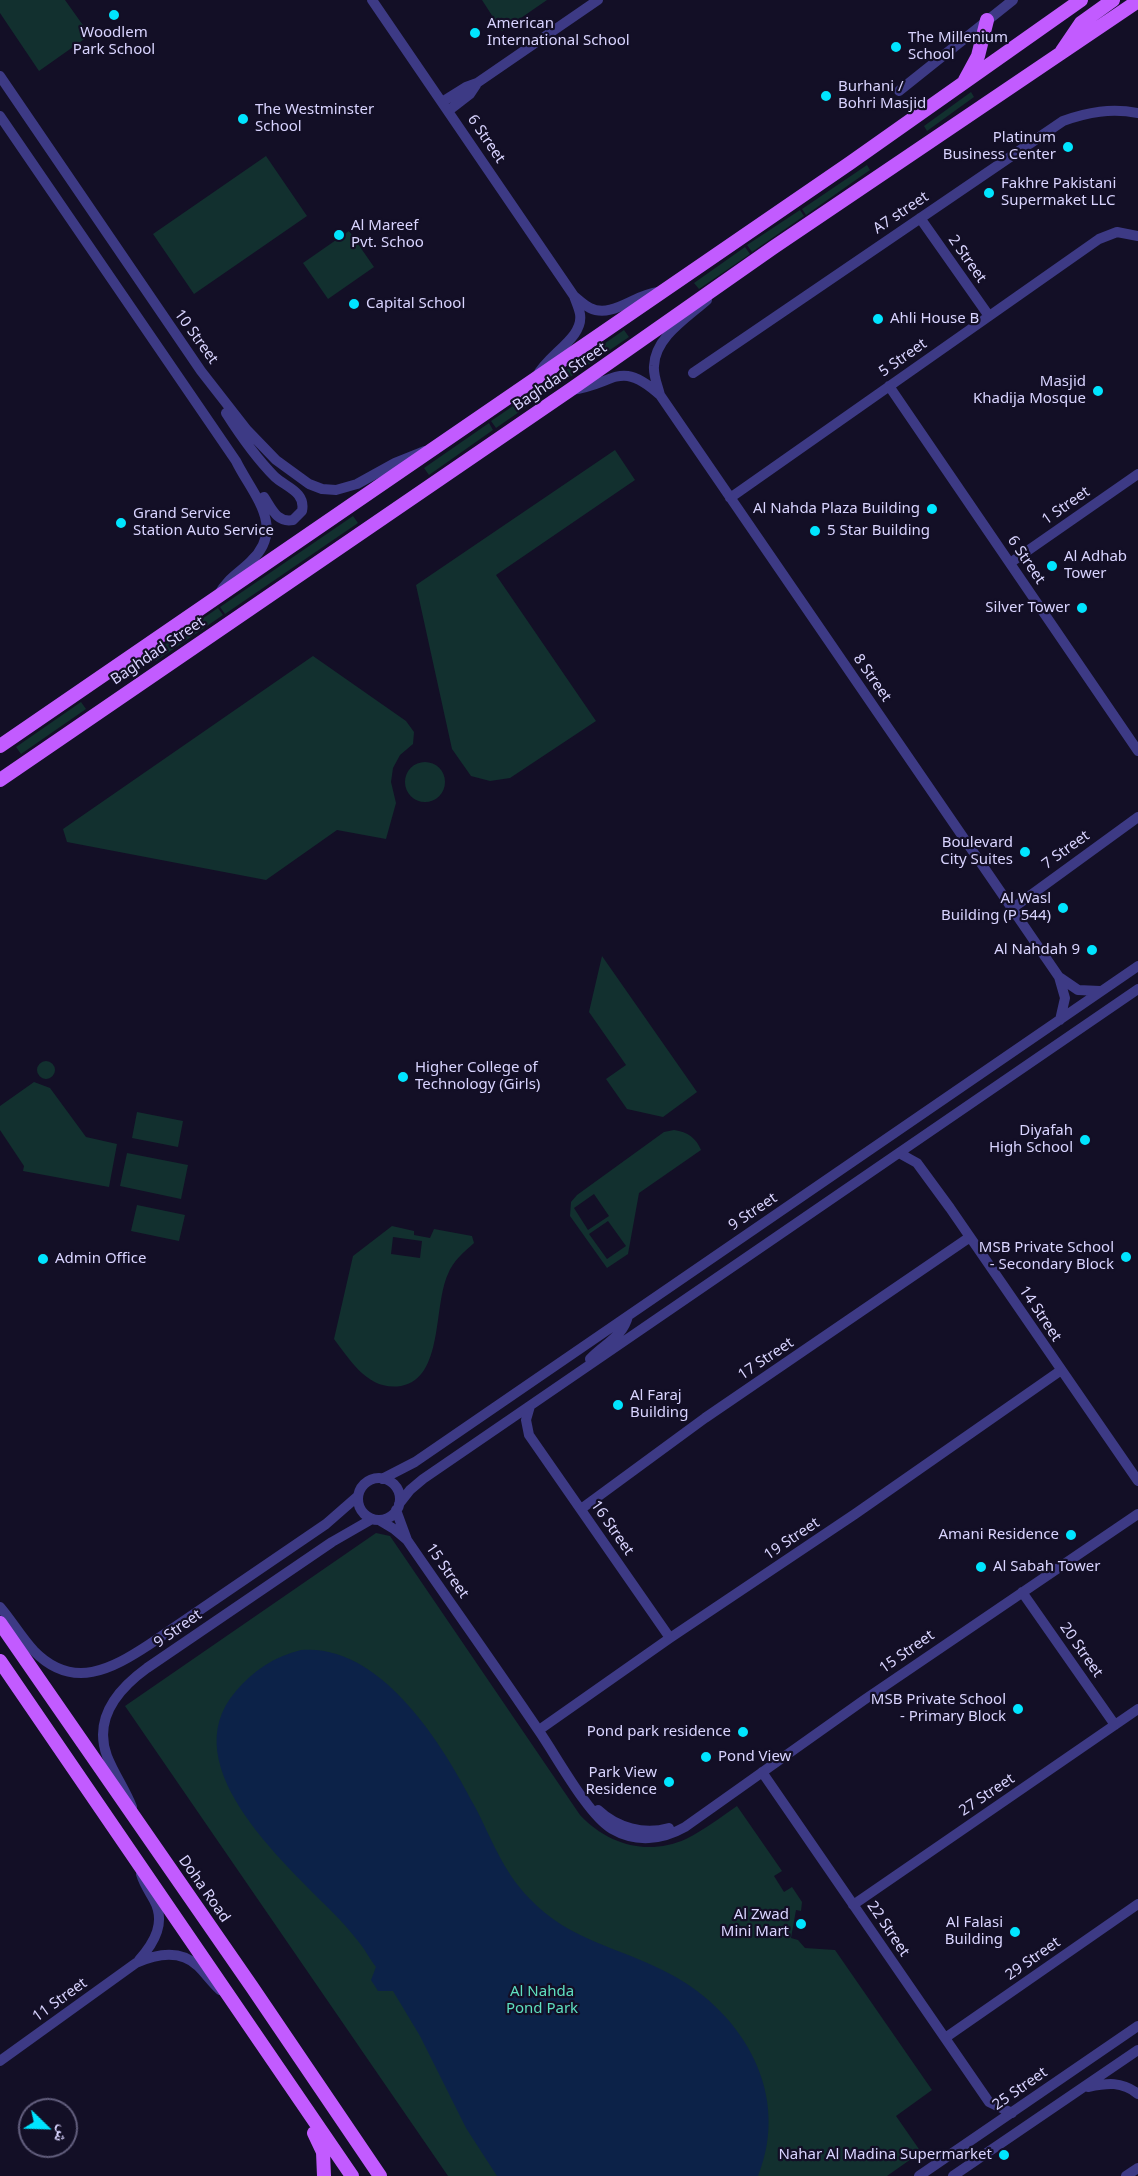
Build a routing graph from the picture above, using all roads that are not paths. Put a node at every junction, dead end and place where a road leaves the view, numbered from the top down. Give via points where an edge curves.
1 (372, 0) edge
2 (598, 0) edge
3 (1013, 0) edge
4 (1081, 0) edge
5 (1113, 0) edge
6 (1138, 1) edge
7 (987, 20) junction
8 (1060, 55) junction
9 (0, 76) edge
10 (962, 84) junction
11 (899, 91) dead end
12 (445, 107) junction
13 (1138, 113) edge
14 (0, 116) edge
15 (920, 218) junction
16 (1137, 236) edge
17 (735, 275) junction
18 (662, 292) junction
19 (574, 296) junction
20 (989, 316) junction
21 (201, 371) junction
22 (693, 373) dead end
23 (536, 378) junction
24 (889, 386) junction
25 (570, 390) junction
26 (660, 395) junction
27 (437, 447) junction
28 (236, 461) junction
29 (1138, 474) edge
30 (729, 498) junction
31 (1010, 563) junction
32 (217, 597) junction
33 (0, 746) edge
34 (1138, 751) edge
35 (0, 780) edge
36 (1138, 817) edge
37 (1012, 908) junction
38 (1138, 966) edge
39 (1059, 977) junction
40 (1138, 989) edge
41 (1102, 991) junction
42 (1060, 1020) junction
43 (914, 1142) junction
44 (899, 1153) junction
45 (917, 1163) junction
46 (970, 1237) junction
47 (628, 1316) junction
48 (581, 1371) junction
49 (1060, 1371) junction
50 (530, 1406) junction
51 (505, 1424) junction
52 (529, 1435) junction
53 (382, 1479) junction
54 (1138, 1481) edge
55 (358, 1496) junction
56 (398, 1507) junction
57 (581, 1509) junction
58 (1138, 1514) edge
59 (375, 1519) junction
60 (407, 1540) junction
61 (1022, 1592) junction
62 (0, 1606) edge
63 (0, 1623) edge
64 (670, 1638) junction
65 (0, 1661) edge
66 (1138, 1709) edge
67 (1115, 1725) junction
68 (539, 1730) junction
69 (762, 1772) junction
70 (135, 1819) junction
71 (138, 1862) junction
72 (1138, 1904) edge
73 (853, 1905) junction
74 (136, 1963) junction
75 (228, 1996) junction
76 (1138, 2026) edge
77 (945, 2038) junction
78 (1138, 2050) edge
79 (0, 2061) edge
80 (1082, 2088) junction
81 (1138, 2094) edge
82 (301, 2101) junction
83 (989, 2102) junction
84 (1012, 2113) junction
85 (989, 2129) junction
86 (1138, 2168) edge
87 (378, 2175) edge
88 (324, 2176) edge
89 (352, 2176) edge
90 (919, 2176) edge
91 (953, 2176) edge
92 (1126, 2176) edge

1 - 12 street, 6 Street
2 - 12 street via 466,87
3 - 7 street
4 - 10 main road, Baghdad Street
5 - 8 main road via 1081,23
6 - 8 main road, Baghdad Street
7 - 10 main road via 978,56
7 - 11 street
8 - 17 main road, Baghdad Street
9 - 21 street, 10 Street
10 - 18 main road, Baghdad Street
12 - 19 street, 6 Street
13 - 15 street, A7 street via 1110,110 1063,121
14 - 28 street
15 - 20 street, 2 Street
15 - 22 street, A7 street
16 - 20 street, 5 Street via 1111,233
17 - 25 main road, Baghdad Street
17 - 26 street, 8 Street via 661,343 654,366
18 - 19 street, 6 Street via 603,311 588,307
18 - 23 main road, Baghdad Street
19 - 23 street, 6 Street via 580,314 578,329 549,358
20 - 24 street, 5 Street
21 - 27 street, 10 Street via 267,451 315,487 350,487 407,457
21 - 28 street via 256,455 274,476 302,498 300,514 288,521 276,515
23 - 27 main road, Baghdad Street
24 - 30 street, 5 Street
24 - 31 street, 6 Street
25 - 26 street, 8 Street via 621,375 641,380
25 - 35 main road, Baghdad Street
26 - 30 street, 8 Street
27 - 32 main road, Baghdad Street
28 - 32 street via 265,511 266,535 256,556 229,579
29 - 31 street, 1 Street
30 - 37 street, 8 Street
31 - 34 street, 6 Street
32 - 33 main road, Baghdad Street
36 - 37 street, 7 Street
37 - 39 street, 8 Street
38 - 41 street, 9 Street
39 - 41 street, 8 Street via 1078,990
39 - 42 street, 8 Street via 1065,998
40 - 43 street
41 - 42 street, 9 Street
42 - 47 street, 9 Street
43 - 44 street
43 - 45 street, 14 Street
44 - 45 street, 14 Street
44 - 48 street
45 - 46 street, 14 Street
46 - 49 street, 14 Street
46 - 57 street, 17 Street via 705,1418
47 - 48 street via 618,1336 595,1353
47 - 53 street, 9 Street via 408,1467
48 - 50 street
49 - 54 street, 14 Street
49 - 64 street, 19 Street
50 - 51 street
50 - 52 street via 526,1420
51 - 52 street
51 - 56 street via 416,1484
52 - 57 street, 16 Street
53 - 55 street via 369,1480
53 - 56 street via 398,1491
55 - 59 street via 361,1510
55 - 62 street, 9 Street via 326,1524 150,1644 99,1671 80,1674 53,1665 32,1648
56 - 59 street via 392,1515
56 - 60 street, 15 Street
57 - 64 street, 16 Street
58 - 61 street, 15 Street
59 - 60 street, 15 Street
59 - 70 street, 9 Street via 343,1534 147,1668 119,1692 107,1714 104,1739 107,1756
60 - 68 street, 15 Street
61 - 67 street, 20 Street
61 - 69 street, 15 Street
63 - 70 main road, Doha Road
64 - 68 street, 19 Street
65 - 71 main road
66 - 67 street, 27 Street
67 - 73 street, 27 Street
68 - 69 street, 15 Street via 584,1798 614,1821 640,1830 665,1829 696,1818
69 - 73 street, 22 Street
70 - 87 main road, Doha Road
71 - 74 street, 11 Street via 156,1905 159,1925 155,1940
71 - 75 main road
72 - 77 street, 29 Street
73 - 77 street, 22 Street
74 - 75 street, 11 Street via 170,1954 186,1958
74 - 79 street, 11 Street
75 - 82 main road
76 - 84 street, 25 Street
77 - 83 street, 22 Street
78 - 80 street
80 - 81 street via 1118,2084
80 - 91 street
82 - 88 main road via 323,2152
82 - 89 main road
83 - 84 street, 22 Street
83 - 85 street
84 - 85 street, 25 Street
85 - 90 street, 25 Street
86 - 92 street

